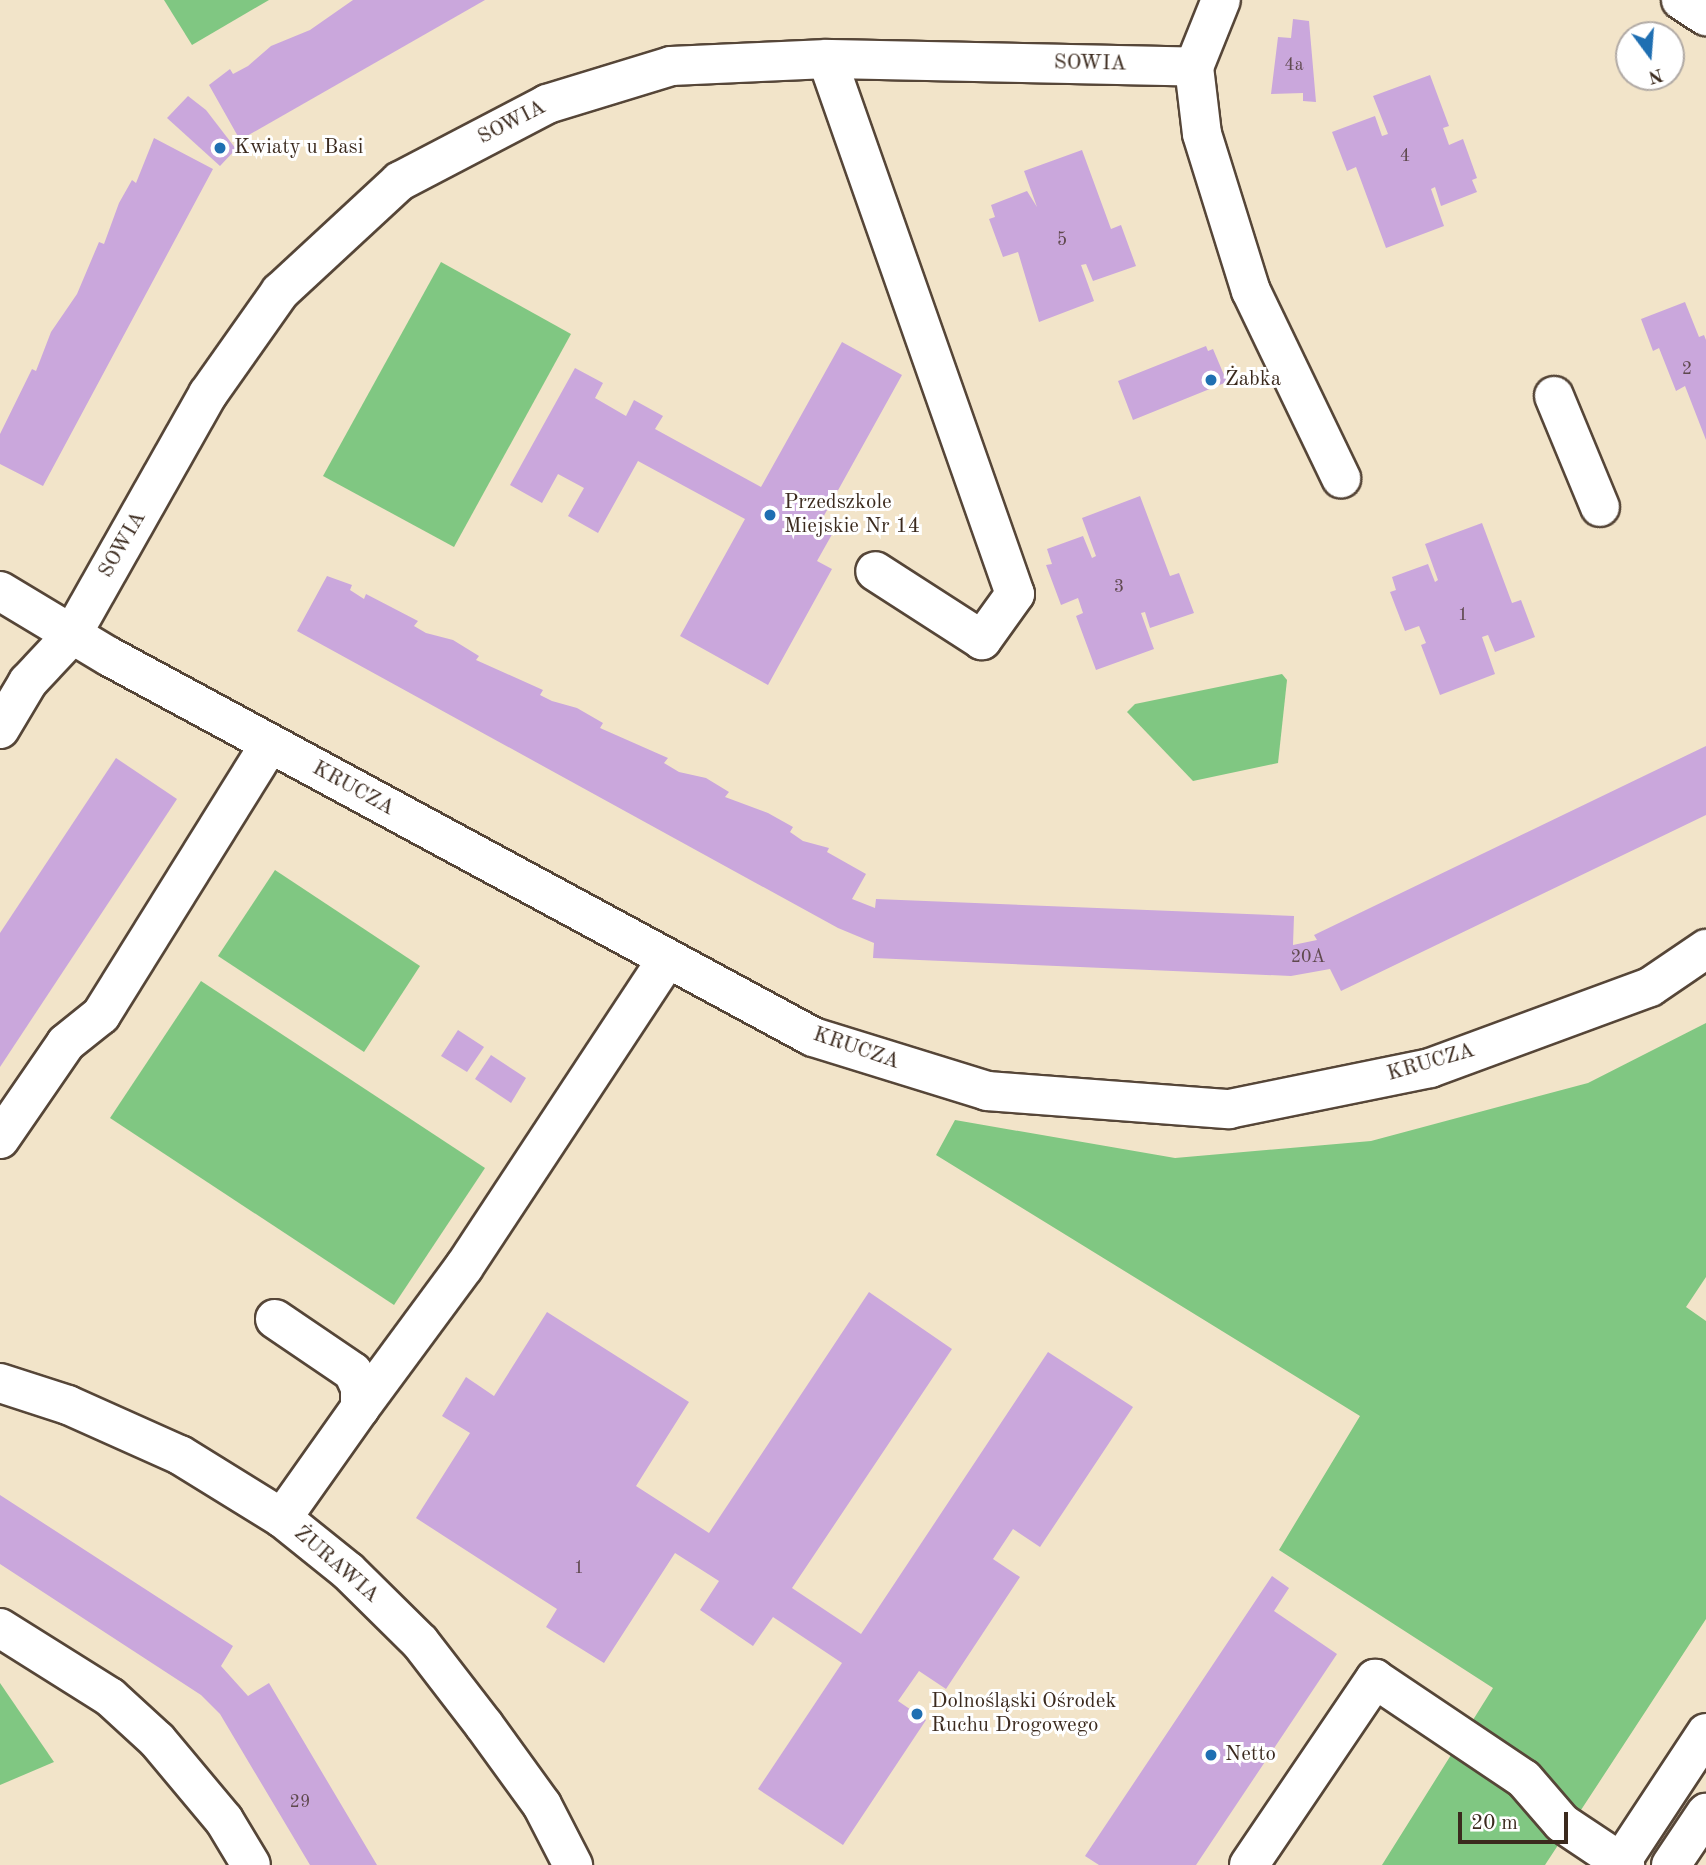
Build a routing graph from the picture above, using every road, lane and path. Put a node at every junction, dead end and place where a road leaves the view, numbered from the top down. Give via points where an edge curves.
1 (1221, 0) edge
2 (1681, 0) edge
3 (1706, 16) edge
4 (827, 59) junction
5 (1194, 67) junction
6 (1554, 396) dead end
7 (1341, 478) dead end
8 (1600, 507) dead end
9 (875, 571) dead end
10 (0, 591) edge
11 (71, 636) junction
12 (0, 729) edge
13 (270, 744) junction
14 (1706, 949) edge
15 (667, 959) junction
16 (0, 1139) edge
17 (275, 1319) dead end
18 (0, 1383) edge
19 (360, 1408) junction
20 (282, 1518) junction
21 (0, 1628) edge
22 (1706, 1733) edge
23 (1706, 1813) edge
24 (1621, 1864) edge
25 (250, 1865) edge
26 (573, 1865) edge
27 (1249, 1865) edge
28 (1671, 1865) edge

1 - 5 street
2 - 3 street
4 - 5 street, SOWIA
4 - 9 street via 1015,594 982,640
4 - 11 street, SOWIA via 671,66 547,104 400,181 280,292 208,394
5 - 7 street via 1202,134 1251,291
6 - 8 street
10 - 11 street, KRUCZA
11 - 12 street via 28,682
11 - 13 street, KRUCZA
13 - 15 street, KRUCZA
13 - 16 street via 101,1015 66,1043
14 - 15 street, KRUCZA via 1650,987 1430,1068 1229,1109 986,1091 813,1037
15 - 19 street via 464,1267
17 - 19 street via 353,1372 360,1388
18 - 20 street, ŻURAWIA via 68,1405 180,1455
19 - 20 street
20 - 26 street, ŻURAWIA via 348,1571 420,1642 542,1805
21 - 25 street via 110,1697 157,1740 224,1820
22 - 24 street
23 - 28 street
24 - 27 street via 1562,1823 1524,1779 1375,1679

